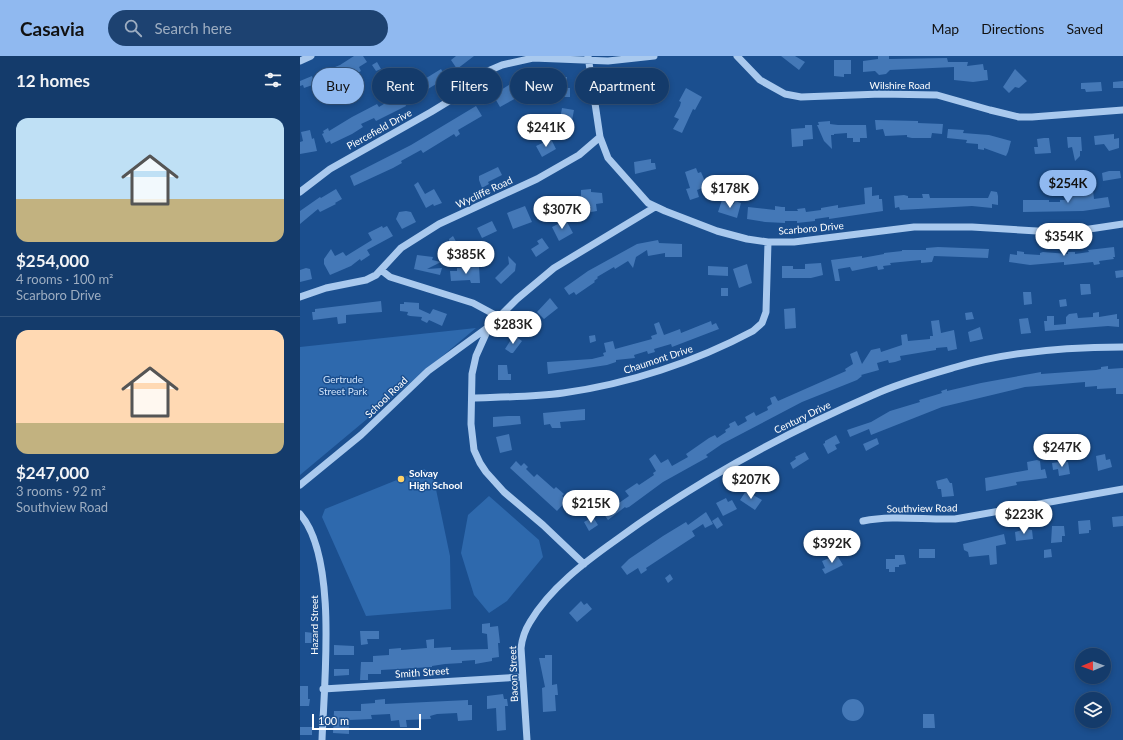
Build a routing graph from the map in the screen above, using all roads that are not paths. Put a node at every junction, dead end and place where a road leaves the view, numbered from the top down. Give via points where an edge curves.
1 (311, 56) edge
2 (654, 56) edge
3 (737, 56) edge
4 (589, 58) edge
5 (300, 61) edge
6 (1123, 110) edge
7 (600, 136) junction
8 (300, 192) edge
9 (655, 207) junction
10 (1123, 224) edge
11 (768, 242) junction
12 (381, 270) junction
13 (300, 297) edge
14 (500, 317) junction
15 (489, 327) junction
16 (1123, 347) edge
17 (472, 398) junction
18 (300, 485) edge
19 (1123, 489) edge
20 (300, 514) edge
21 (863, 521) dead end
22 (584, 564) junction
23 (537, 612) joint
24 (522, 677) junction
25 (324, 689) junction
26 (322, 740) edge
27 (527, 740) edge

1 - 5 street
2 - 4 street, Piercefield Drive via 631,60
3 - 6 street, Wilshire Road via 760,80 785,94 800,97 937,95 1019,117
4 - 7 street, Scarboro Drive
4 - 8 street, Piercefield Drive via 533,58 488,71 448,101 330,169
7 - 9 street, Scarboro Drive via 608,158 640,195
7 - 12 street, Wycliffe Road via 579,155 561,165 439,224 401,248
9 - 11 street, Scarboro Drive via 717,231
9 - 14 street, School Road via 554,268
10 - 11 street, Scarboro Drive via 1054,232 972,227 914,227 794,242
11 - 17 street, Chaumont Drive via 766,312 762,323 753,332 685,362 615,384 562,393
12 - 13 street, Wycliffe Road via 366,280 326,288
12 - 14 street via 390,278 473,303
14 - 15 street, School Road
15 - 17 street via 476,356 472,374
15 - 18 street, School Road via 428,371 360,435
16 - 22 street, Century Drive via 1038,351 992,358 958,366 873,394 785,436 735,464 642,521
17 - 22 street via 474,450 486,472 504,492
19 - 21 street, Southview Road via 955,519 894,518
20 - 25 street, Hazard Street via 319,555 325,598
22 - 23 street, Century Drive
23 - 24 street, Bacon Street via 529,622 523,637
24 - 25 street, Smith Street
24 - 27 street, Bacon Street
25 - 26 street, Hazard Street

